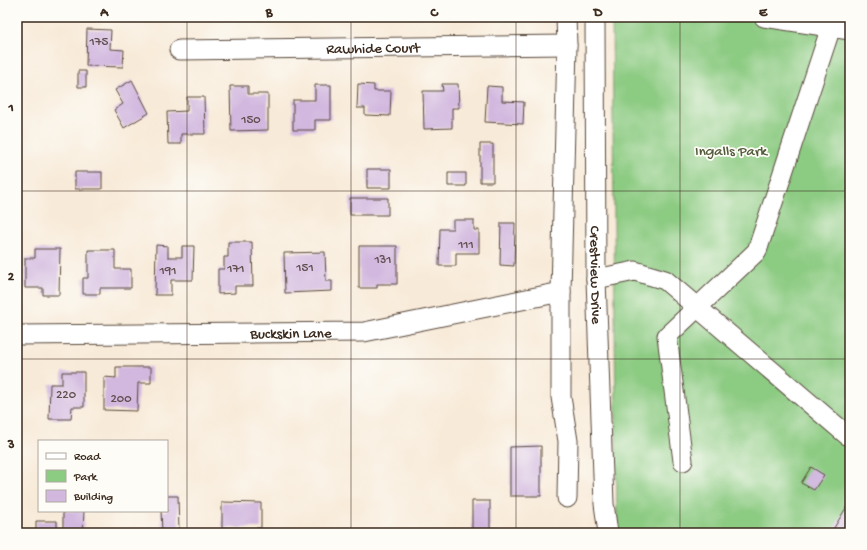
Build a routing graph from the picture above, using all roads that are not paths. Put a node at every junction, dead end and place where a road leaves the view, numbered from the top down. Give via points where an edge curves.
1 (566, 17) edge
2 (595, 17) edge
3 (764, 17) edge
4 (833, 22) edge
5 (850, 30) edge
6 (567, 45) junction
7 (179, 50) dead end
8 (596, 279) junction
9 (561, 292) junction
10 (697, 308) junction
11 (17, 335) edge
12 (850, 434) edge
13 (683, 461) dead end
14 (567, 498) dead end
15 (608, 533) edge

1 - 6 street
2 - 8 street, Crestview Drive
3 - 4 street
4 - 5 street
4 - 10 street via 757,251
6 - 7 street, Rawhide Court
6 - 9 street
8 - 10 street via 635,271 665,280
8 - 15 street, Crestview Drive via 604,504
9 - 11 street, Buckskin Lane via 364,332
9 - 14 street via 562,397 568,441
10 - 12 street
10 - 13 street via 667,336

